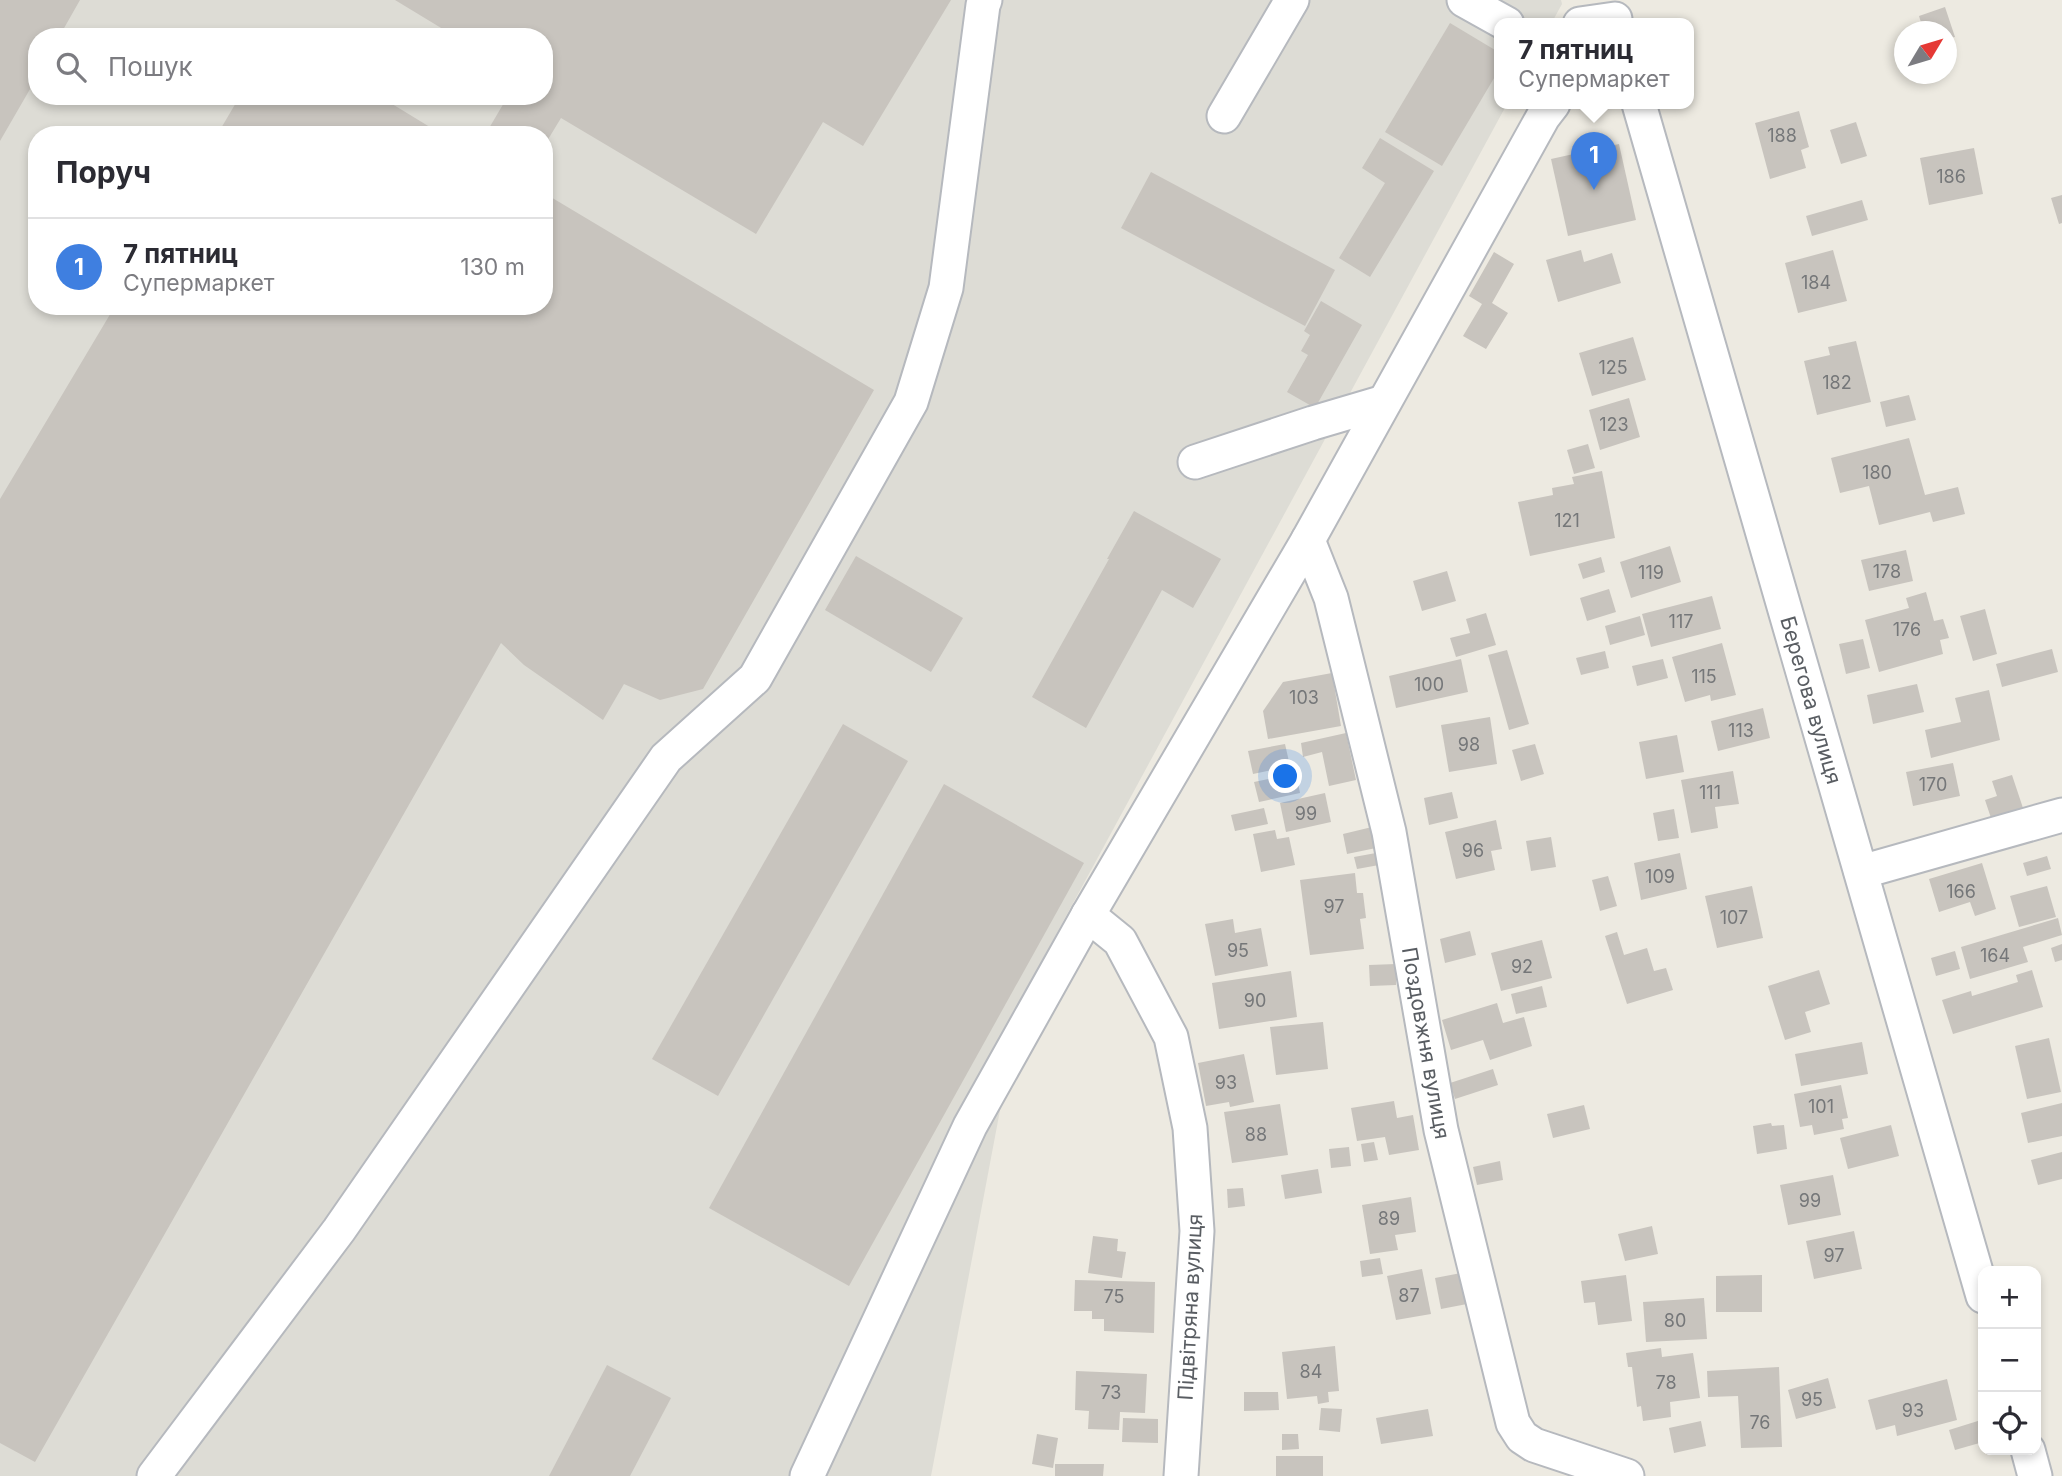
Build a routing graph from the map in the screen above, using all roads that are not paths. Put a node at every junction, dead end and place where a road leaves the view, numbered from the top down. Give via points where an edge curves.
1 (985, 0) edge
2 (1292, 0) edge
3 (1464, 0) edge
4 (1496, 18) edge
5 (1549, 109) edge
6 (1640, 109) edge
7 (1224, 116) dead end
8 (1384, 402) junction
9 (1195, 462) dead end
10 (1308, 540) junction
11 (2062, 815) edge
12 (1861, 873) junction
13 (1088, 915) junction
14 (1978, 1279) edge
15 (2029, 1455) edge
16 (154, 1476) edge
17 (807, 1476) edge
18 (1181, 1476) edge
19 (1627, 1476) edge
20 (2035, 1476) edge

1 - 16 street via 946,288 911,402 755,678 666,758 339,1230
2 - 7 street
3 - 4 street
5 - 8 street
6 - 12 street, Берегова вулиця
8 - 9 street
8 - 10 street
10 - 13 street
10 - 19 street, Поздовжня вулиця via 1331,598 1390,832 1441,1130 1513,1423 1534,1445
11 - 12 street
12 - 14 street, Берегова вулиця
13 - 17 street via 970,1126
13 - 18 street, Підвітряна вулиця via 1120,941 1171,1037 1190,1128 1197,1231
15 - 20 street

